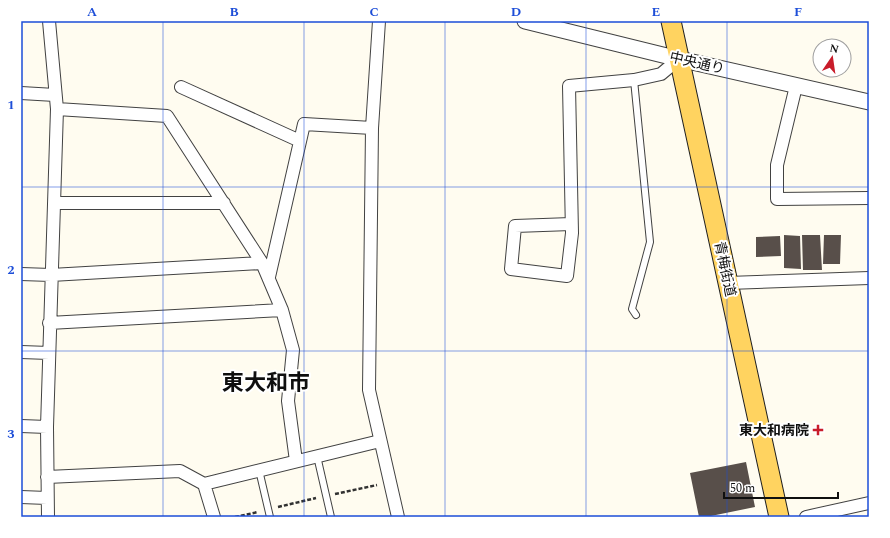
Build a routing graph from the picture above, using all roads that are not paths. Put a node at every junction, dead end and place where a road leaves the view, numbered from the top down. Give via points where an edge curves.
1 (49, 21) edge
2 (379, 21) edge
3 (525, 21) edge
4 (671, 21) edge
5 (679, 59) junction
6 (634, 80) junction
7 (796, 86) junction
8 (181, 87) dead end
9 (21, 93) edge
10 (55, 95) junction
11 (869, 102) edge
12 (57, 109) junction
13 (372, 128) junction
14 (300, 141) junction
15 (869, 198) edge
16 (55, 203) junction
17 (224, 204) junction
18 (571, 224) junction
19 (262, 262) junction
20 (21, 274) edge
21 (51, 275) junction
22 (268, 277) junction
23 (869, 278) edge
24 (728, 283) junction
25 (282, 310) junction
26 (636, 315) dead end
27 (49, 323) junction
28 (21, 352) edge
29 (49, 353) junction
30 (21, 426) edge
31 (47, 427) junction
32 (380, 440) junction
33 (317, 456) junction
34 (296, 461) junction
35 (259, 470) junction
36 (47, 478) junction
37 (204, 484) junction
38 (21, 497) edge
39 (47, 498) junction
40 (869, 503) edge
41 (48, 517) edge
42 (214, 517) edge
43 (270, 517) edge
44 (331, 517) edge
45 (398, 517) edge
46 (778, 517) edge
47 (806, 517) edge

1 - 10 street
2 - 13 street
3 - 5 street, 中央通り
4 - 5 main road, 青梅街道
5 - 6 street via 661,74
5 - 7 street, 中央通り
5 - 24 main road, 青梅街道
6 - 18 street via 569,86
6 - 26 lane via 650,242 632,309
7 - 11 street, 中央通り
7 - 15 street via 778,165 777,199
8 - 14 street
9 - 10 street
10 - 12 street
12 - 16 street
12 - 17 street via 167,116
13 - 14 street via 304,124
13 - 32 street via 369,390
14 - 22 street
16 - 17 street
16 - 21 street
17 - 19 street
18 - 18 street via 515,226 510,269 567,276
19 - 21 street
19 - 22 street
20 - 21 street
21 - 27 street
22 - 25 street
23 - 24 street
24 - 46 main road, 青梅街道
25 - 27 street
25 - 34 street via 293,350 288,401
27 - 29 street
28 - 29 street
29 - 31 street
30 - 31 street
31 - 36 street
32 - 33 street
32 - 45 street
33 - 34 street
33 - 44 lane
34 - 35 street
35 - 37 street
35 - 43 lane
36 - 37 street via 180,471
36 - 39 street
37 - 42 street
38 - 39 street
39 - 41 street
40 - 47 street

